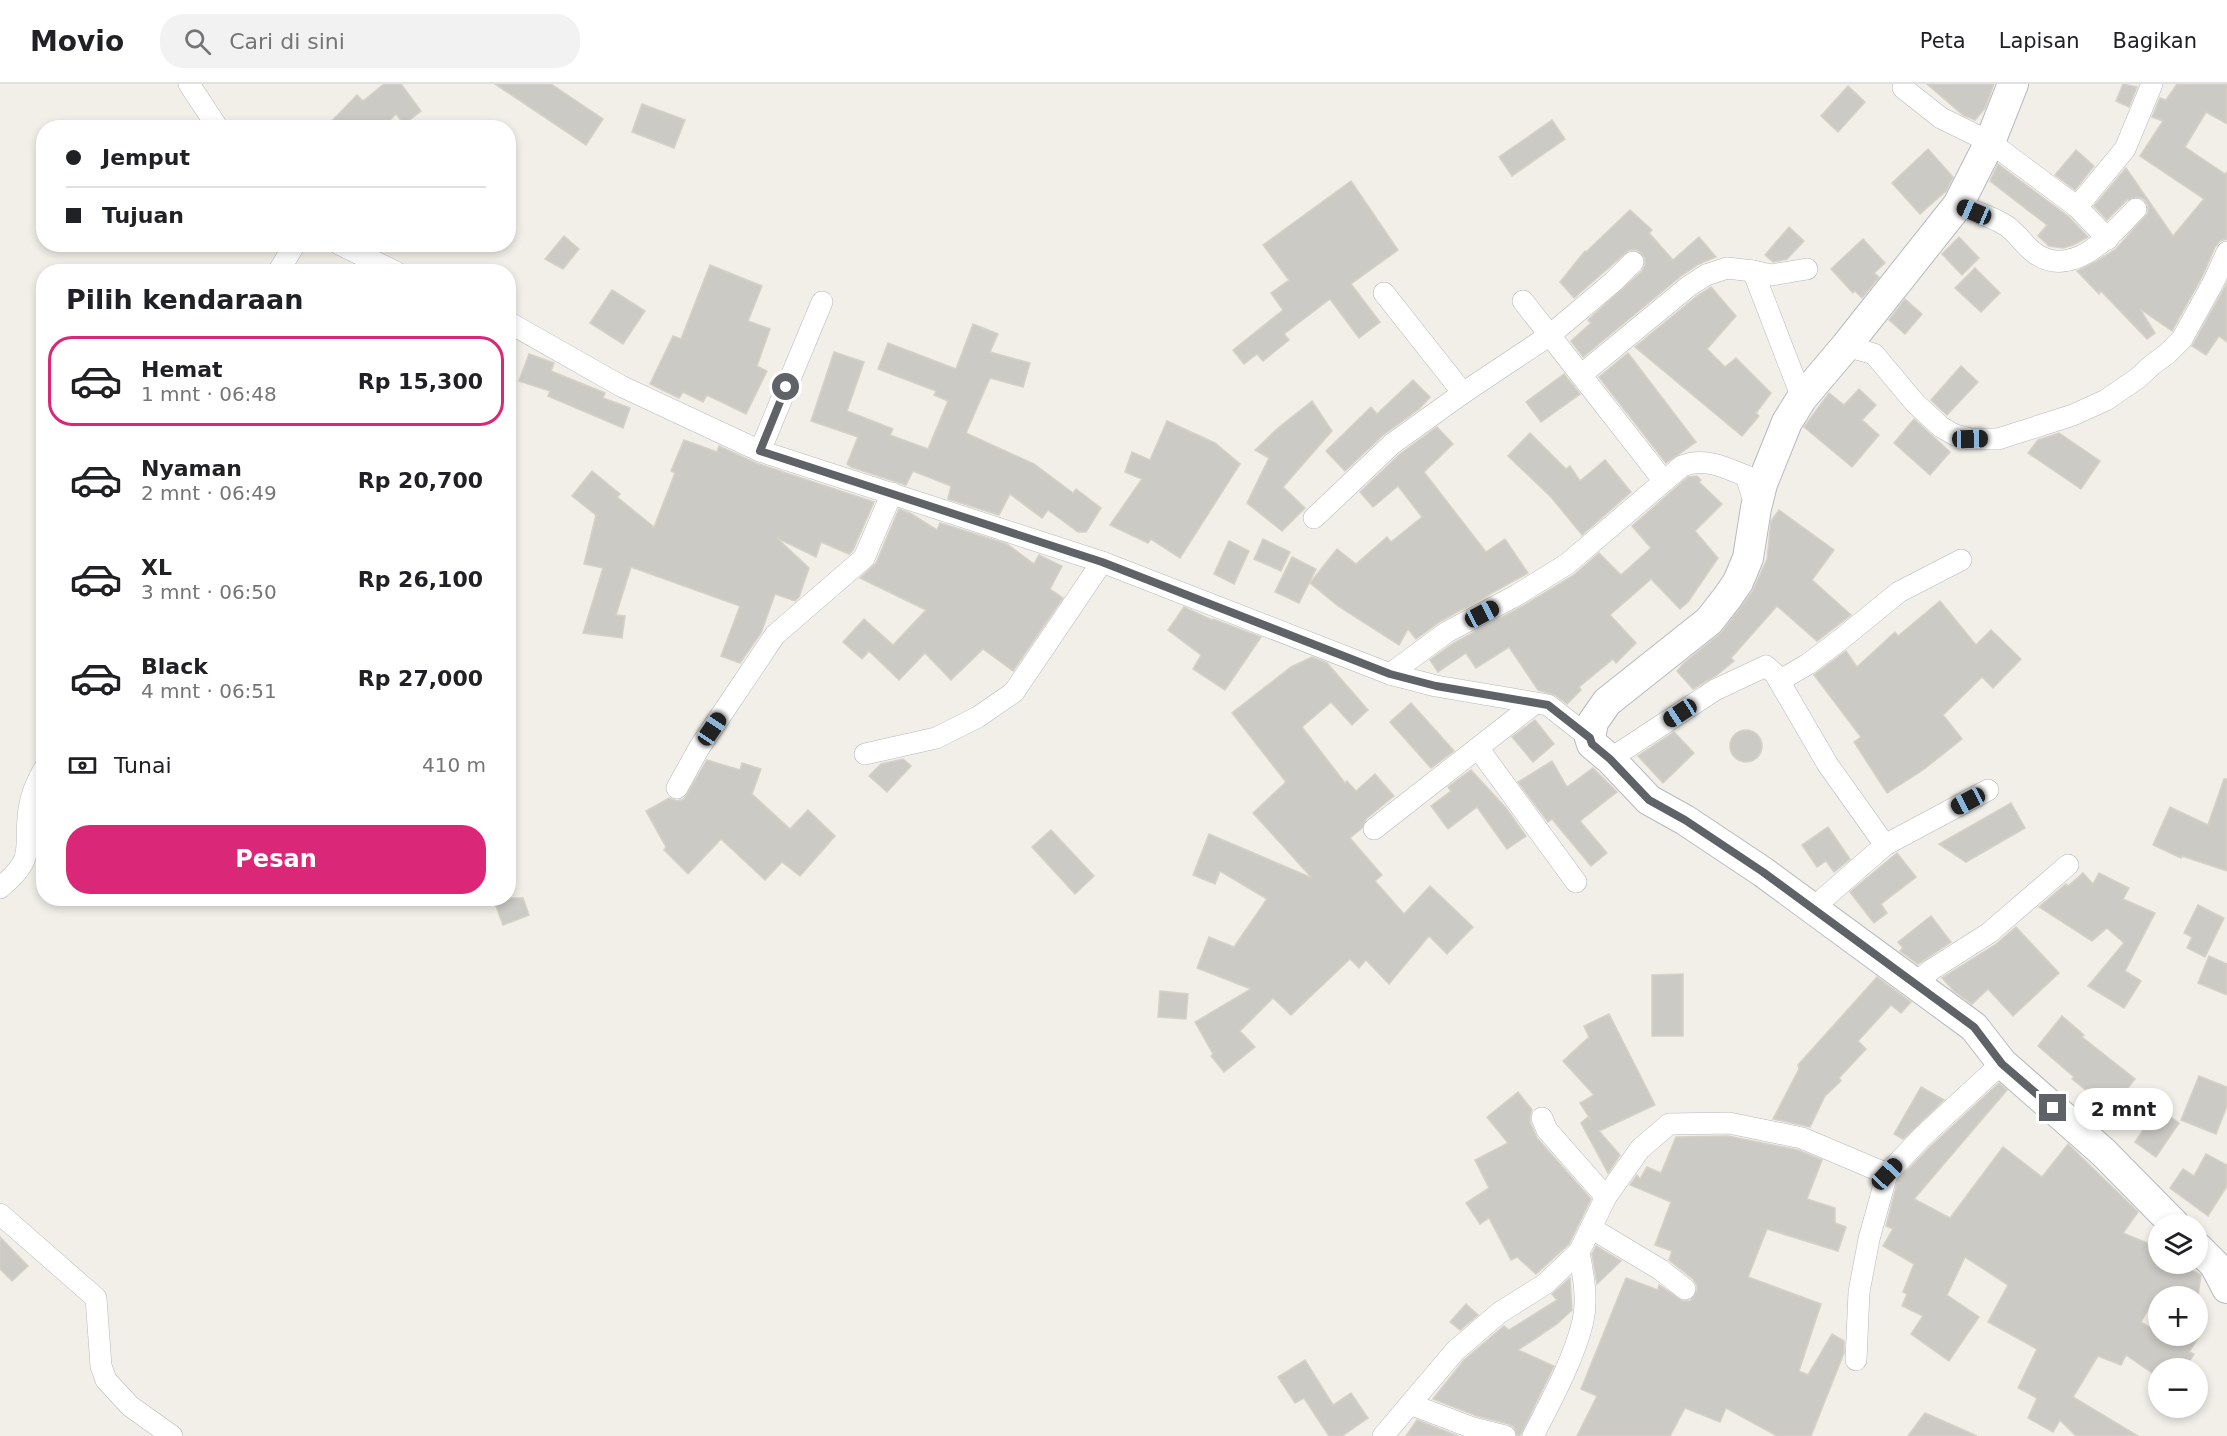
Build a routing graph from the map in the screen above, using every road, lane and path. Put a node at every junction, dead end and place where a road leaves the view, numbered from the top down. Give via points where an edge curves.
1 (189, 84) edge
2 (2013, 84) edge
3 (2152, 84) edge
4 (1903, 88) dead end
5 (213, 120) edge
6 (1990, 142) junction
7 (1958, 205) junction
8 (2077, 207) junction
9 (2136, 209) dead end
10 (2108, 239) junction
11 (355, 252) edge
12 (2227, 252) edge
13 (1633, 262) dead end
14 (380, 264) edge
15 (1807, 268) dead end
16 (1753, 271) junction
17 (1384, 293) dead end
18 (822, 302) dead end
19 (1523, 302) dead end
20 (516, 327) edge
21 (1550, 336) junction
22 (1846, 346) junction
23 (1581, 375) junction
24 (1463, 393) junction
25 (1802, 398) junction
26 (760, 451) junction
27 (1663, 480) junction
28 (892, 493) junction
29 (1756, 508) junction
30 (1314, 518) dead end
31 (1961, 560) dead end
32 (1102, 562) junction
33 (1390, 674) junction
34 (1779, 681) junction
35 (1534, 704) junction
36 (1478, 748) junction
37 (1600, 748) junction
38 (865, 754) dead end
39 (36, 784) edge
40 (677, 788) dead end
41 (1988, 790) dead end
42 (1374, 829) dead end
43 (1885, 845) junction
44 (2068, 865) dead end
45 (1576, 882) dead end
46 (0, 888) edge
47 (1813, 908) junction
48 (1915, 984) junction
49 (2002, 1064) junction
50 (1542, 1118) dead end
51 (1887, 1174) junction
52 (1605, 1197) junction
53 (0, 1214) edge
54 (2164, 1214) edge
55 (1591, 1228) junction
56 (1580, 1252) junction
57 (2208, 1258) edge
58 (2227, 1288) edge
59 (1685, 1289) dead end
60 (1856, 1360) dead end
61 (1410, 1404) junction
62 (172, 1436) edge
63 (1383, 1436) edge
64 (1505, 1436) edge
65 (1533, 1436) edge

1 - 5 street
2 - 6 street
3 - 8 street via 2125,149
4 - 6 street via 1941,117
6 - 7 street
6 - 8 street
7 - 10 street via 2007,225 2034,253 2055,262 2077,258
7 - 22 street
8 - 10 street
9 - 10 street
11 - 14 street
12 - 22 street via 2182,339 2138,378 2106,400 2073,415 1998,439 1970,439 1941,427 1874,354
13 - 21 street
15 - 16 street via 1771,275
16 - 23 street via 1727,268 1706,275
16 - 25 street
17 - 24 street
18 - 26 street
19 - 21 street
20 - 26 street via 621,386
21 - 23 street
21 - 24 street
22 - 25 street
23 - 27 street
24 - 30 street via 1392,444
25 - 29 street via 1773,455
26 - 28 street
27 - 29 street via 1691,462 1724,466 1746,476
27 - 33 street via 1568,564 1447,632
28 - 32 street
28 - 40 street via 864,558 775,635 699,748
29 - 37 street via 1748,558 1738,582 1709,621 1607,702 1593,722
31 - 34 street via 1899,592 1808,664
32 - 33 street
32 - 38 street via 1014,692 978,717 936,738
33 - 35 street
34 - 37 street via 1766,666
34 - 43 street via 1828,765
35 - 36 street
35 - 37 street via 1548,705
36 - 42 street
36 - 45 street
37 - 47 street via 1649,800 1685,820
39 - 46 street via 28,808 28,841 23,862 16,875
41 - 43 street
43 - 47 street
44 - 48 street via 1989,933 1930,970
47 - 48 street
48 - 49 street via 1974,1027
49 - 51 street
49 - 54 street via 2103,1152
50 - 52 street via 1547,1130
51 - 52 street via 1802,1138 1729,1123 1669,1124 1640,1149
51 - 60 street via 1859,1292
52 - 55 street
53 - 62 street via 96,1298 101,1366 106,1380 129,1406
55 - 56 street
55 - 59 street
56 - 61 street via 1545,1284 1499,1313 1455,1351
56 - 65 street via 1585,1291 1583,1320 1558,1386
57 - 58 street
61 - 63 street
61 - 64 street

